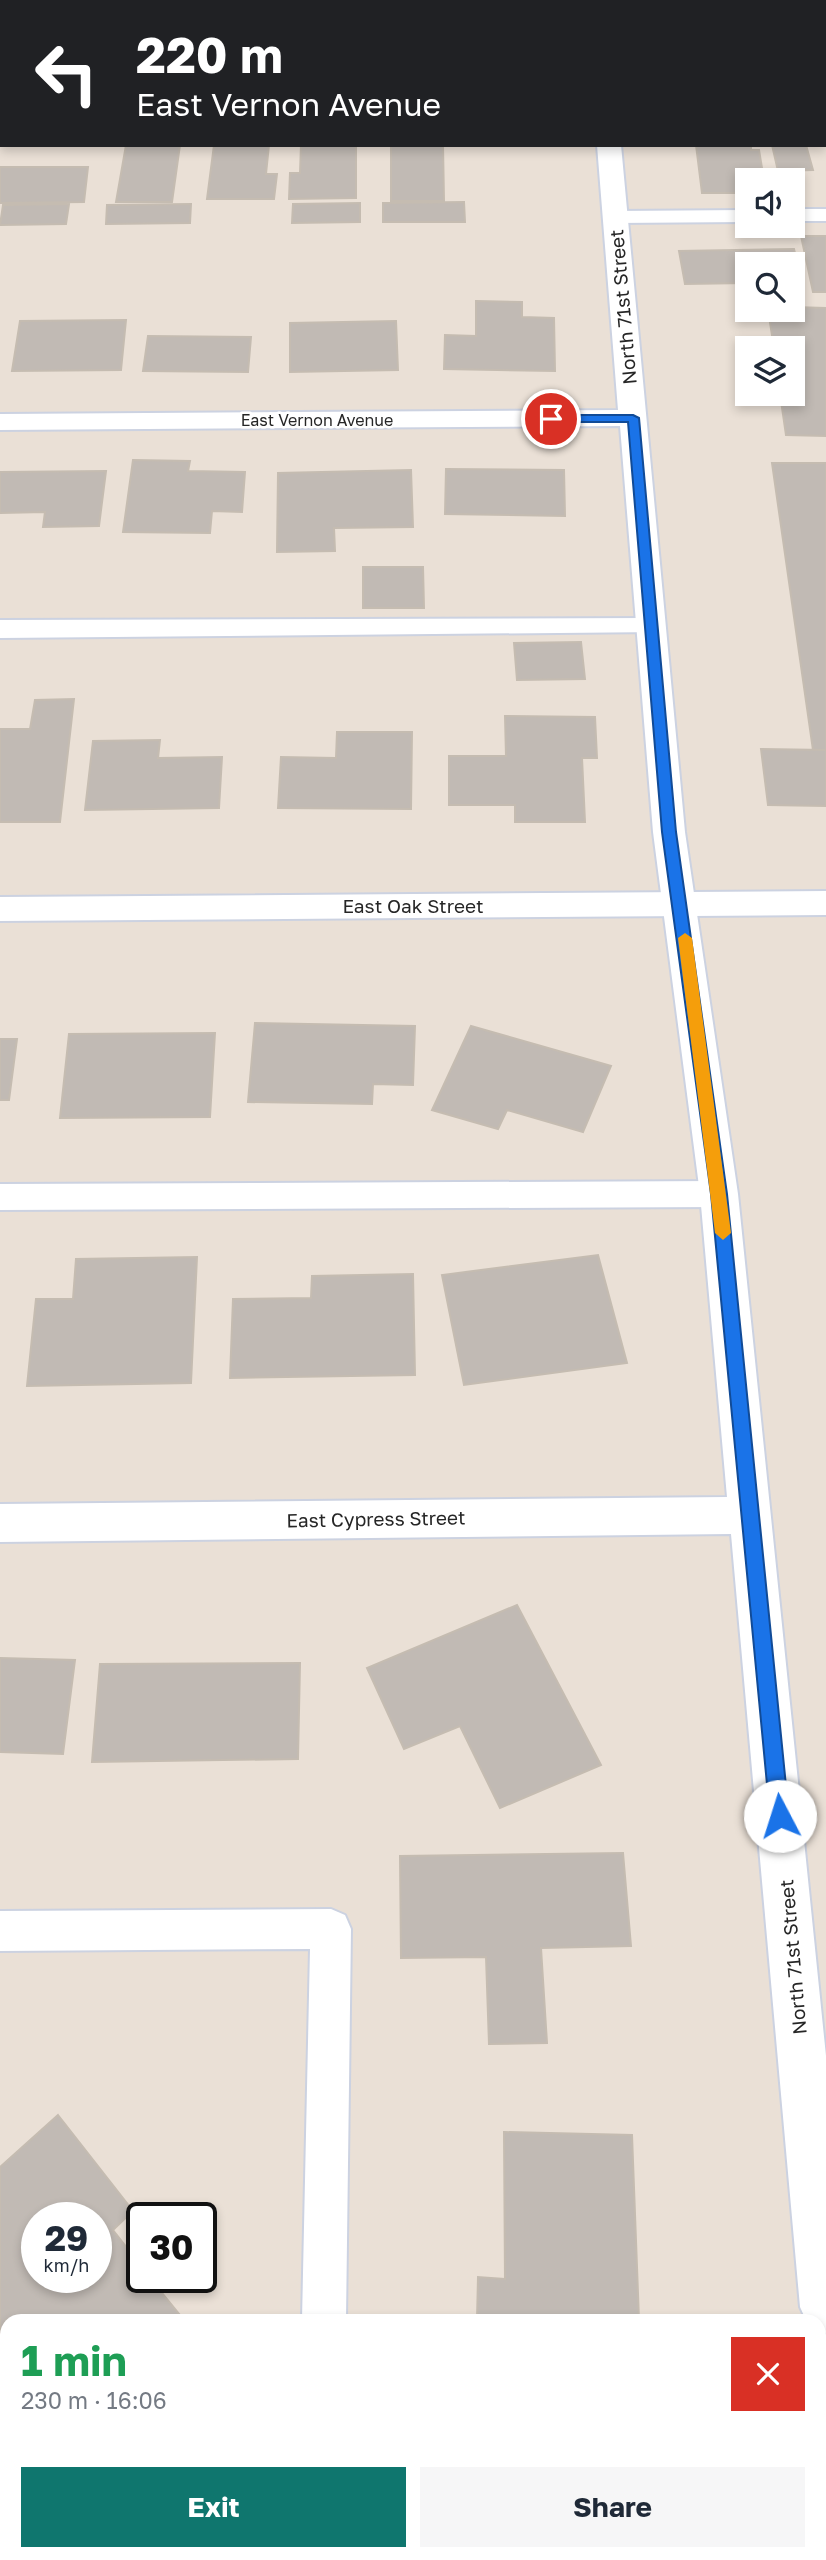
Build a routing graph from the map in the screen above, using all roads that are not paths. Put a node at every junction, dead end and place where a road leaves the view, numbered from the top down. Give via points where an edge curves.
1 (609, 147) edge
2 (805, 215) edge
3 (826, 215) edge
4 (735, 216) edge
5 (615, 217) junction
6 (633, 418) junction
7 (0, 422) edge
8 (651, 626) junction
9 (0, 629) edge
10 (826, 903) edge
11 (680, 904) junction
12 (0, 909) edge
13 (719, 1194) junction
14 (0, 1197) edge
15 (751, 1515) junction
16 (0, 1523) edge
17 (0, 1931) edge
18 (826, 2307) edge
19 (324, 2314) edge

1 - 5 street, North 71st Street
2 - 3 lane
4 - 5 lane
5 - 6 street, North 71st Street
6 - 7 street, East Vernon Avenue
6 - 8 street, North 71st Street
8 - 9 lane
8 - 11 street, North 71st Street
10 - 11 street, East Oak Street
11 - 12 street, East Oak Street
11 - 13 street, North 71st Street
13 - 14 lane
13 - 15 street, North 71st Street
15 - 16 street, East Cypress Street
15 - 18 street, North 71st Street
17 - 19 lane via 331,1929

